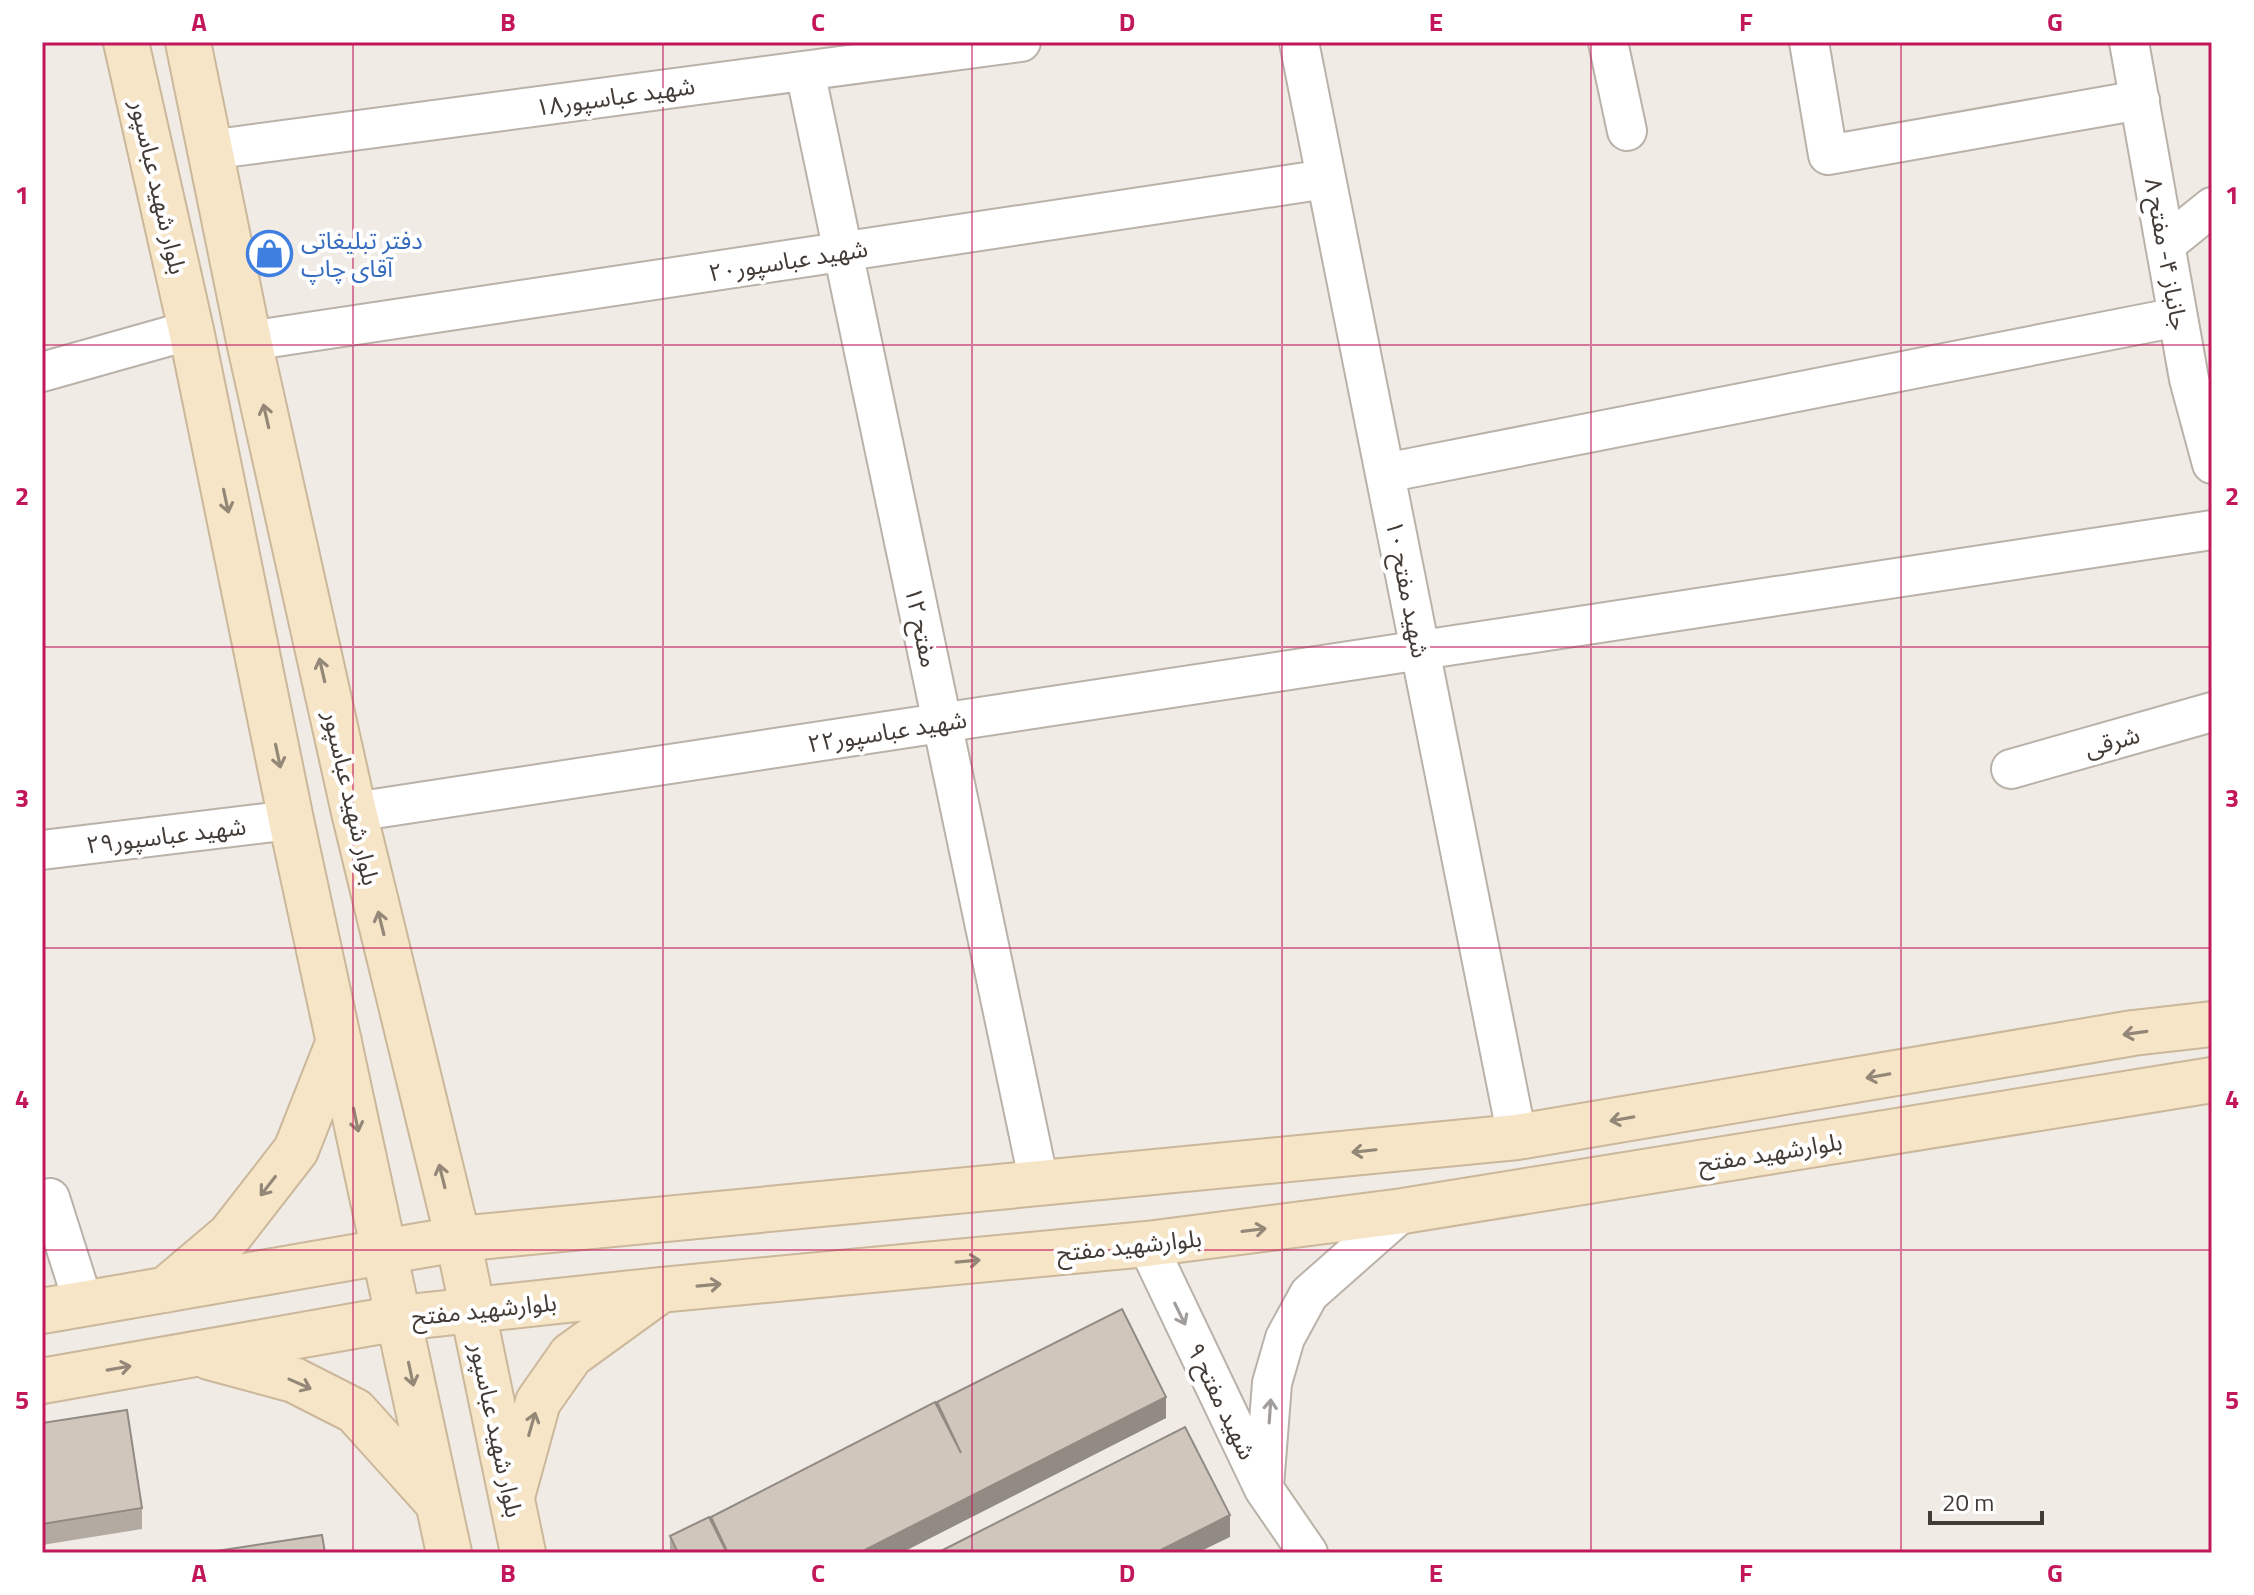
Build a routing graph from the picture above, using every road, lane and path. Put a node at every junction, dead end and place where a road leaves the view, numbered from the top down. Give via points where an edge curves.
1 (126, 42) edge
2 (188, 42) edge
3 (1021, 42) edge
4 (1299, 42) edge
5 (1608, 42) edge
6 (1809, 42) edge
7 (2129, 42) edge
8 (805, 71) junction
9 (2140, 100) junction
10 (1627, 131) dead end
11 (209, 150) junction
12 (1326, 179) junction
13 (2212, 207) edge
14 (2165, 245) junction
15 (843, 251) junction
16 (2178, 317) junction
17 (191, 330) junction
18 (249, 341) junction
19 (42, 372) edge
20 (2212, 464) edge
21 (1385, 473) junction
22 (2212, 530) edge
23 (1420, 651) junction
24 (2212, 712) edge
25 (942, 722) junction
26 (2011, 769) dead end
27 (354, 812) junction
28 (291, 820) junction
29 (42, 850) edge
30 (2212, 1024) edge
31 (339, 1041) junction
32 (2212, 1080) edge
33 (1517, 1137) junction
34 (1039, 1183) junction
35 (50, 1198) dead end
36 (1403, 1211) junction
37 (458, 1239) junction
38 (1147, 1244) junction
39 (384, 1252) junction
40 (660, 1290) junction
41 (164, 1291) junction
42 (63, 1308) edge
43 (472, 1310) junction
44 (399, 1318) junction
45 (199, 1355) junction
46 (42, 1381) edge
47 (1264, 1489) junction
48 (511, 1499) junction
49 (439, 1506) junction
50 (449, 1553) edge
51 (523, 1553) edge
52 (1308, 1553) edge

1 - 17 main road, بلوار شهید عباسپور
2 - 11 main road, بلوار شهید عباسپور
3 - 8 street, شهید عباسپور۱۸
4 - 12 street, شهید مفتح ۱۰
5 - 10 street
6 - 9 street via 1828,155
7 - 9 street, جانباز ۴- مفتح ۸
8 - 11 street, شهید عباسپور۱۸
8 - 15 street, مفتح ۱۲
9 - 14 street, جانباز ۴- مفتح ۸
11 - 18 main road, بلوار شهید عباسپور
12 - 15 street, شهید عباسپور۲۰
12 - 21 street, شهید مفتح ۱۰
13 - 14 street
14 - 16 street, جانباز ۴- مفتح ۸
15 - 18 street, شهید عباسپور۲۰
15 - 25 street, مفتح ۱۲
16 - 20 street, جانباز ۴- مفتح ۸
16 - 21 street
17 - 19 street
17 -> 28 main road, بلوار شهید عباسپور
27 -> 18 main road, بلوار شهید عباسپور
21 - 23 street, شهید مفتح ۱۰
22 - 23 street, شهید عباسپور۲۲
23 - 25 street, شهید عباسپور۲۲
23 - 33 street, شهید مفتح ۱۰
24 - 26 street, شرقی
25 - 27 street, شهید عباسپور۲۲
25 - 34 street, مفتح ۱۲
37 -> 27 main road, بلوار شهید عباسپور
28 - 29 street, شهید عباسپور۲۹
28 - 31 main road, بلوار شهید عباسپور
30 -> 33 main road
31 -> 39 main road, بلوار شهید عباسپور
31 -> 41 main road via 296,1150 230,1235
32 - 36 main road, بلوارشهید مفتح
33 -> 34 main road
34 - 37 main road
35 - 42 street
38 -> 36 main road, بلوارشهید مفتح
47 -> 36 street via 1272,1383 1285,1338 1309,1294
37 - 39 main road
37 - 43 main road, بلوار شهید عباسپور
40 -> 38 main road, بلوارشهید مفتح
38 -> 47 street, شهید مفتح ۹
39 - 41 main road
39 - 44 main road, بلوار شهید عباسپور
40 - 43 main road, بلوارشهید مفتح
48 -> 40 main road via 538,1402 571,1355
41 - 42 main road
43 - 44 main road, بلوارشهید مفتح
43 - 48 main road, بلوار شهید عباسپور
44 - 45 main road, بلوارشهید مفتح
44 -> 49 main road, بلوار شهید عباسپور
46 -> 45 main road, بلوارشهید مفتح
45 -> 49 main road, بلوار شهید عباسپور via 294,1380 355,1411
47 - 52 street, شهید مفتح ۹
48 - 51 main road, بلوار شهید عباسپور
49 - 50 main road, بلوار شهید عباسپور

